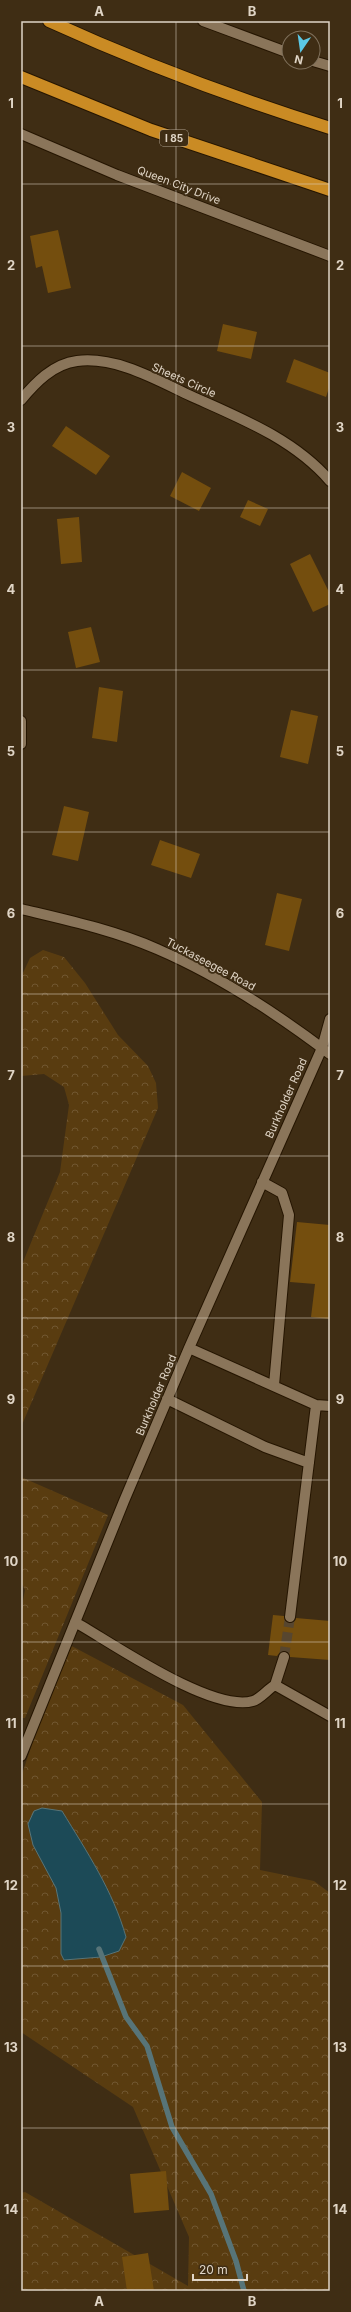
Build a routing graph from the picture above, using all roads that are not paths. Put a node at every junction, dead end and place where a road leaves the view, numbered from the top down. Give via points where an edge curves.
1 (49, 21) edge
2 (203, 21) edge
3 (281, 50) edge
4 (21, 77) edge
5 (330, 128) edge
6 (21, 134) edge
7 (330, 190) edge
8 (330, 256) edge
9 (21, 400) edge
10 (330, 481) edge
11 (21, 721) edge
12 (21, 744) edge
13 (21, 909) edge
14 (330, 1019) edge
15 (326, 1051) edge
16 (262, 1182) junction
17 (189, 1348) junction
18 (274, 1385) junction
19 (167, 1399) junction
20 (316, 1405) junction
21 (330, 1406) edge
22 (309, 1463) junction
23 (290, 1617) tunnel mouth
24 (75, 1622) junction
25 (284, 1657) tunnel mouth
26 (274, 1685) junction
27 (330, 1716) edge
28 (21, 1756) edge

1 - 5 highway via 205,87
2 - 3 street
4 - 7 highway, I 85 via 151,130
6 - 8 street, Queen City Drive via 117,175
9 - 10 street, Sheets Circle via 43,377 60,366 76,361 112,364 149,377 265,431 296,450
11 - 12 street
13 - 15 street, Tuckaseegee Road via 92,926 162,951 236,989
14 - 15 street
15 - 16 street, Burkholder Road
16 - 17 street, Burkholder Road
16 - 18 street via 282,1192 289,1216
17 - 18 street
17 - 19 street, Burkholder Road
18 - 20 street
19 - 22 street via 265,1446
19 - 24 street, Burkholder Road
20 - 21 street
20 - 22 street
22 - 23 street
24 - 26 street via 179,1682 218,1699 254,1701
24 - 28 street, Burkholder Road
25 - 26 street
26 - 27 street

